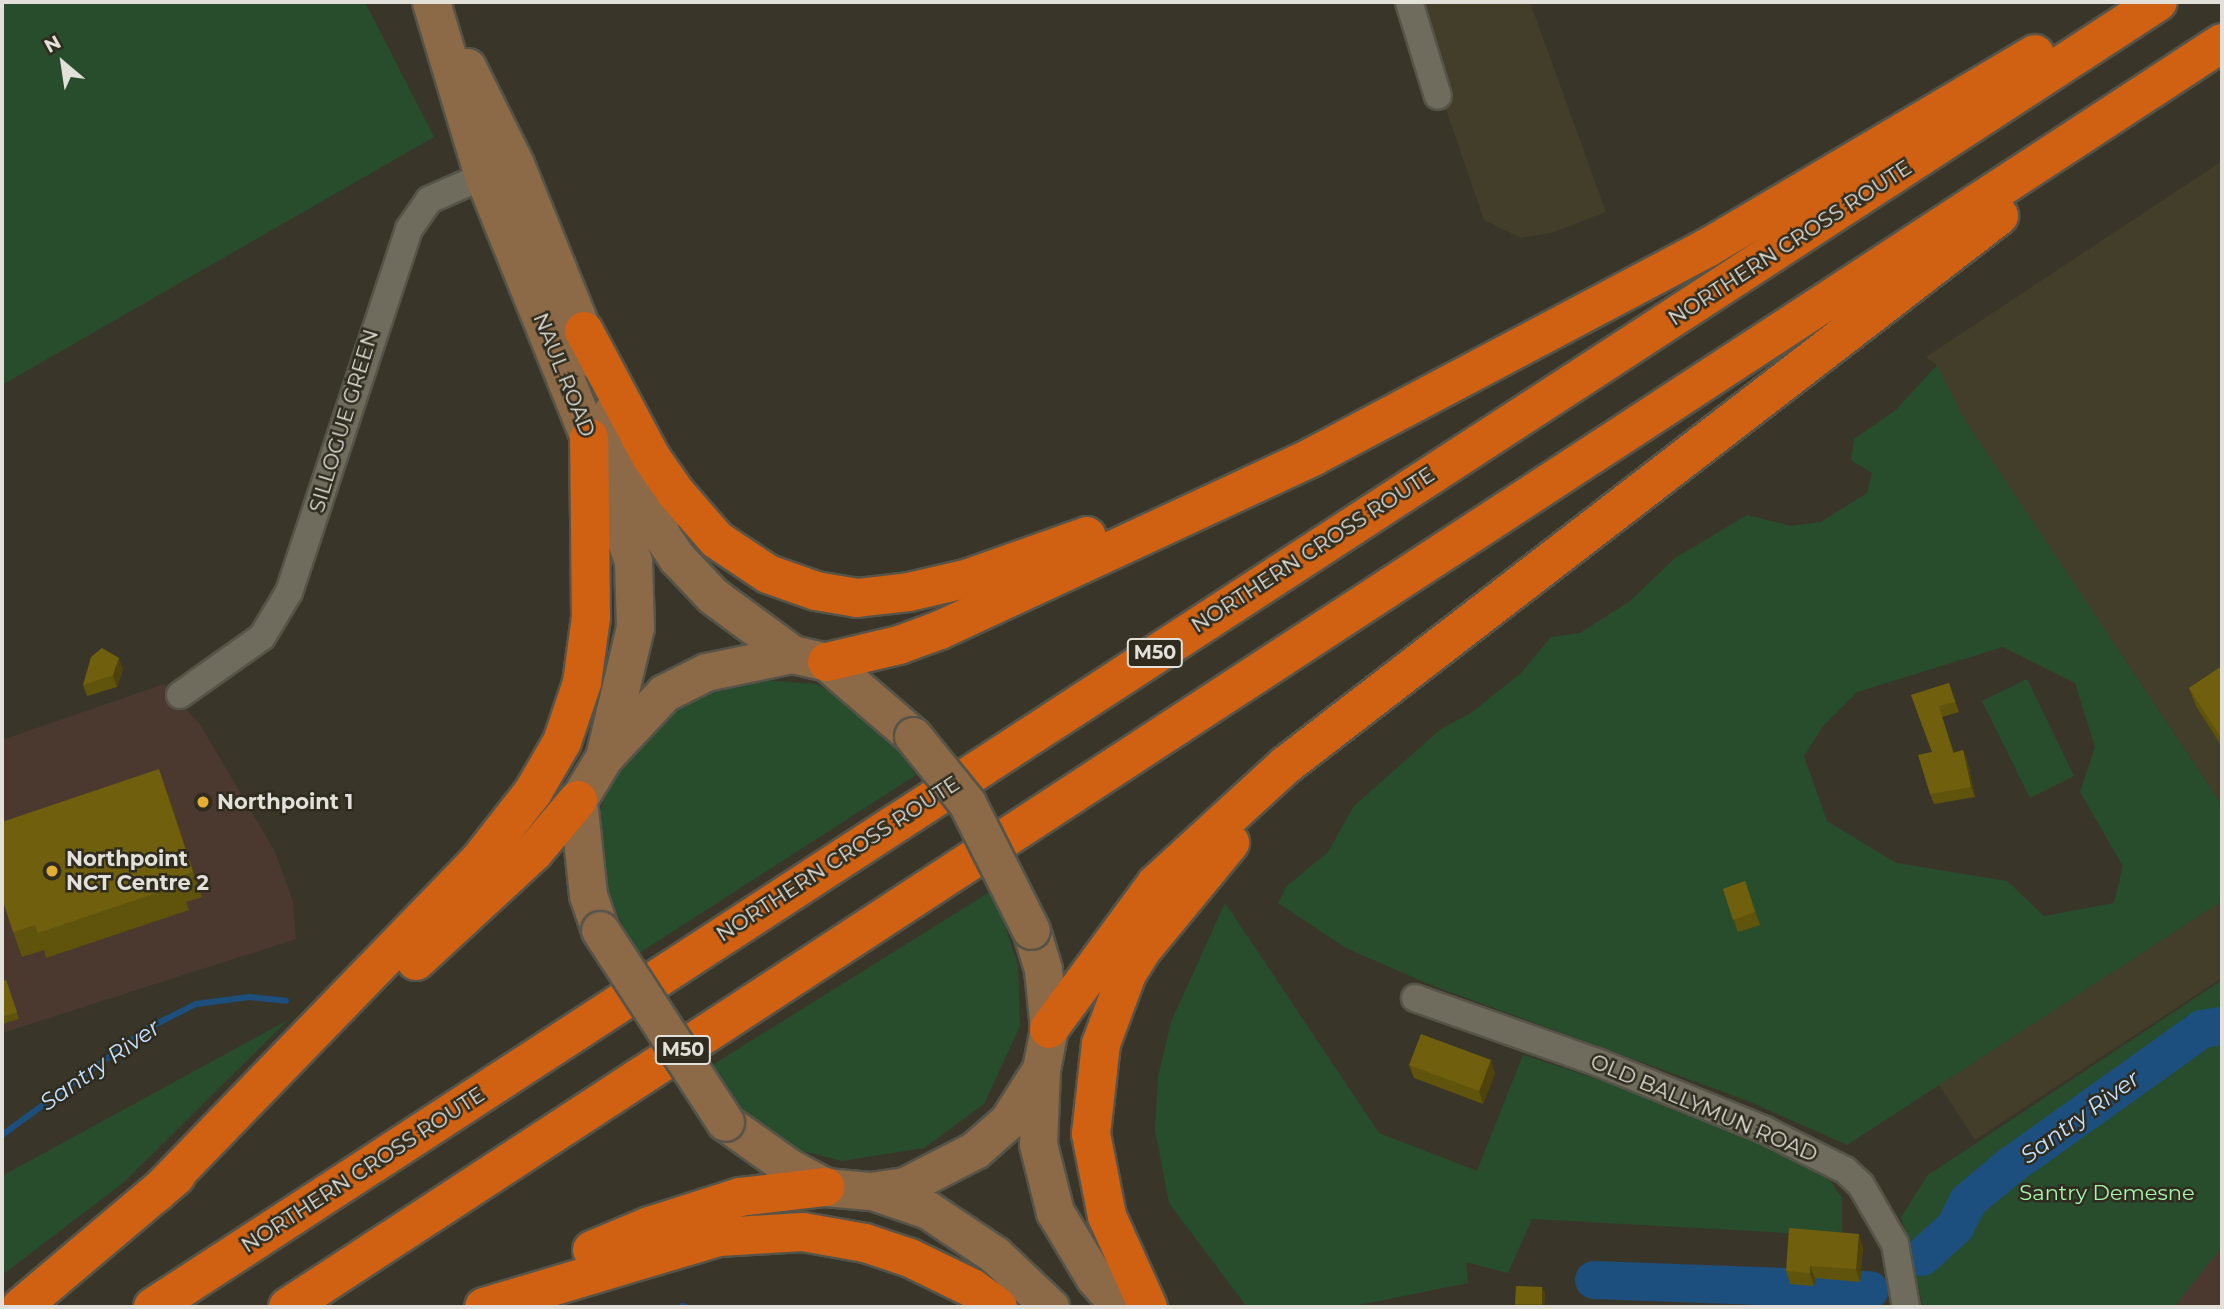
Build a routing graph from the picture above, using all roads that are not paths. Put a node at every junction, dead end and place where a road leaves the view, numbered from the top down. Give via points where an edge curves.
1 (432, 2) edge
2 (1409, 2) edge
3 (2124, 2) edge
4 (2158, 2) edge
5 (2222, 43) edge
6 (1438, 96) dead end
7 (499, 169) junction
8 (584, 331) junction
9 (589, 438) junction
10 (1314, 456) junction
11 (810, 658) junction
12 (1405, 673) junction
13 (180, 695) dead end
14 (604, 757) junction
15 (578, 800) junction
16 (1415, 998) dead end
17 (1049, 1029) junction
18 (1041, 1069) junction
19 (825, 1187) junction
20 (870, 1191) junction
21 (158, 1192) junction
22 (1906, 1298) edge
23 (21, 1307) edge
24 (153, 1307) edge
25 (288, 1307) edge
26 (458, 1307) edge
27 (484, 1307) edge
28 (998, 1307) edge
29 (1050, 1307) edge
30 (1120, 1307) edge
31 (1148, 1307) edge

1 - 7 main road, NAUL ROAD
2 - 6 street
3 - 10 highway via 1707,248
4 - 24 highway, NORTHERN CROSS ROUTE / M50
5 - 12 highway
5 - 25 highway, M50
7 - 8 main road, NAUL ROAD
7 - 9 main road, NAUL ROAD
7 - 13 street, SILLOGUE GREEN via 429,200 409,229 289,592 262,637
8 - 10 highway via 651,457 717,540 768,574 816,591 857,598 969,578
8 - 11 main road, NAUL ROAD via 662,536 713,596
9 - 14 main road, NAUL ROAD via 633,561 635,628
9 - 21 highway via 591,617 582,683 562,742 533,792 470,870
10 - 11 highway via 940,630 899,645
11 - 14 main road via 706,672 664,693
11 - 17 main road, NAUL ROAD, bridge via 913,736 967,803 1031,930 1043,969
12 - 17 highway via 1286,765 1156,884
12 - 31 highway via 1248,821 1150,939 1128,974 1101,1044 1091,1134 1107,1216
14 - 15 main road
15 - 19 main road, bridge via 588,895 600,930 725,1122
15 - 21 highway via 529,857
16 - 22 street, OLD BALLYMUN ROAD via 1597,1062 1818,1154 1861,1185 1899,1256
17 - 18 main road, NAUL ROAD
18 - 20 main road via 1008,1121 975,1150 905,1186
18 - 30 main road via 1038,1144 1055,1212 1094,1277
19 - 20 main road
19 - 26 highway via 740,1197 649,1226
20 - 29 main road via 928,1210 995,1255
21 - 23 highway
27 - 28 highway via 719,1237 803,1232 910,1258 972,1288

